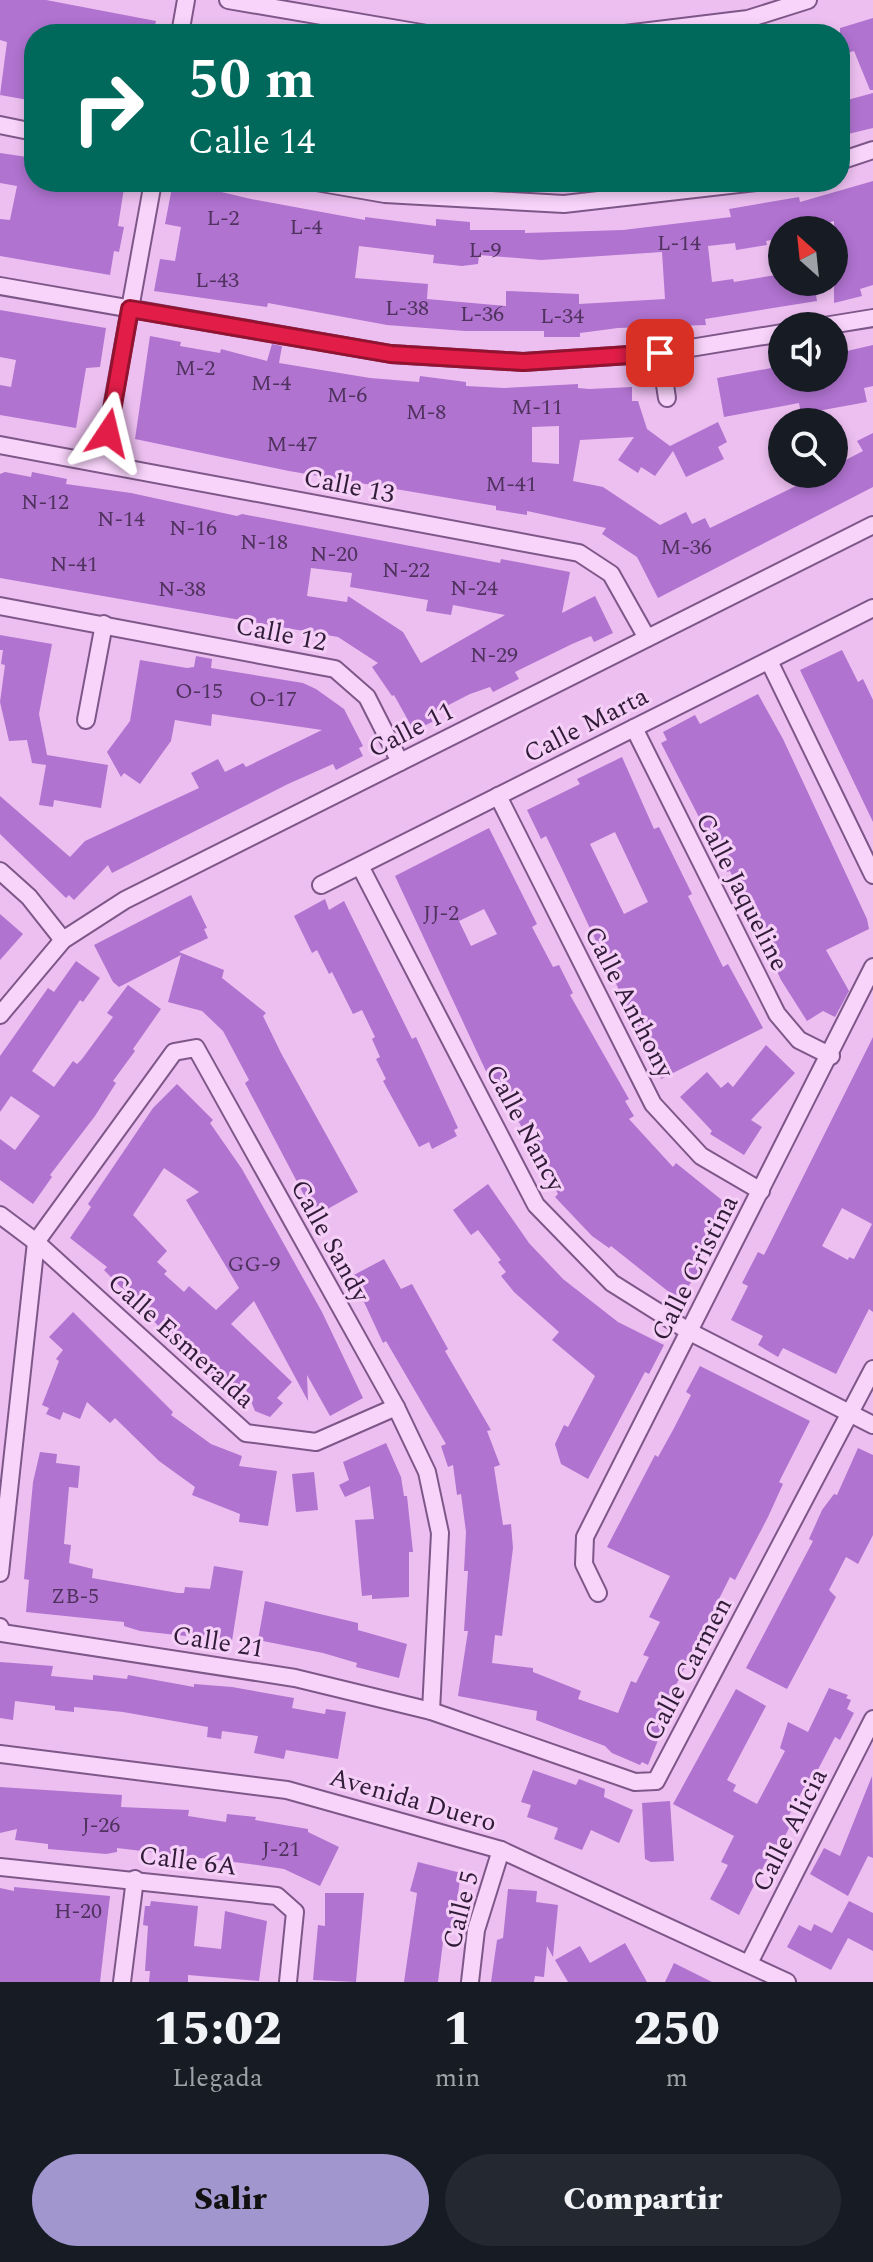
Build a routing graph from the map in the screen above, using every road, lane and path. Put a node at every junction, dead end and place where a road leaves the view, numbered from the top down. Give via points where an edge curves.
1 (186, 0) edge
2 (228, 0) edge
3 (808, 0) edge
4 (182, 24) edge
5 (368, 24) edge
6 (707, 24) edge
7 (0, 125) edge
8 (24, 130) edge
9 (873, 150) edge
10 (850, 158) edge
11 (151, 192) edge
12 (374, 192) edge
13 (669, 192) edge
14 (0, 286) edge
15 (130, 309) junction
16 (873, 318) edge
17 (848, 322) edge
18 (768, 335) edge
19 (660, 353) junction
20 (667, 398) dead end
21 (0, 445) edge
22 (102, 463) junction
23 (873, 525) edge
24 (0, 606) edge
25 (873, 608) edge
26 (104, 624) junction
27 (647, 638) junction
28 (769, 661) junction
29 (86, 720) dead end
30 (634, 728) junction
31 (400, 762) junction
32 (498, 796) junction
33 (360, 866) junction
34 (0, 871) edge
35 (873, 875) edge
36 (321, 885) dead end
37 (63, 940) junction
38 (873, 967) edge
39 (0, 1015) edge
40 (831, 1056) junction
41 (761, 1191) junction
42 (0, 1215) edge
43 (36, 1242) junction
44 (690, 1332) junction
45 (873, 1369) edge
46 (396, 1407) junction
47 (850, 1413) junction
48 (873, 1425) edge
49 (0, 1573) edge
50 (598, 1593) dead end
51 (0, 1627) edge
52 (431, 1711) junction
53 (873, 1719) edge
54 (0, 1754) edge
55 (501, 1850) junction
56 (0, 1867) edge
57 (135, 1879) junction
58 (749, 1963) junction
59 (122, 1982) edge
60 (288, 1982) edge
61 (470, 1982) edge
62 (787, 1982) edge

1 - 4 street
2 - 5 street
3 - 6 street via 748,19
7 - 8 street
9 - 10 street
11 - 15 street
12 - 13 street via 564,204
14 - 15 street
15 - 19 street via 391,354 523,362
15 - 22 street
16 - 17 street
18 - 19 street
19 - 20 street
21 - 22 street, Calle 13
22 - 27 street, Calle 13 via 579,553 611,574
23 - 27 street, Calle 11
24 - 26 street, Calle 12
25 - 28 street, Calle Marta
26 - 29 street
26 - 31 street, Calle 12 via 335,669 367,697
27 - 31 street, Calle 11
28 - 30 street, Calle Marta
28 - 35 street
30 - 32 street, Calle Marta
30 - 40 street, Calle Jaqueline via 777,1014 799,1040
31 - 37 street, Calle 11 via 125,900
32 - 33 street, Calle Marta
32 - 41 street, Calle Anthony via 653,1104 701,1156
33 - 36 street, Calle Marta
33 - 44 street, Calle Nancy via 536,1205 612,1283
34 - 37 street
37 - 39 street, Calle 11
38 - 40 street, Calle Cristina
40 - 41 street, Calle Cristina
41 - 44 street, Calle Cristina
42 - 43 street, Calle Esmeralda
43 - 46 street, Calle Esmeralda via 246,1433 316,1442
43 - 46 street, Calle Sandy via 174,1052 196,1048
43 - 49 street
44 - 47 street, Calle Nancy
44 - 50 street, Calle Cristina via 585,1537 584,1564
45 - 47 street, Calle Carmen
46 - 52 street, Calle Sandy via 427,1472 440,1533
47 - 48 street, Calle Nancy
47 - 52 street, Calle Carmen via 656,1781 635,1782
51 - 52 street, Calle 21 via 2,1633 295,1678
53 - 58 street, Calle Alicia
54 - 55 street, Avenida Duero via 287,1790
55 - 58 street, Avenida Duero
55 - 61 street, Calle 5 via 476,1930
56 - 57 street, Calle 6A
57 - 59 street
57 - 60 street, Calle 6A via 277,1896 295,1912
58 - 62 street, Avenida Duero

